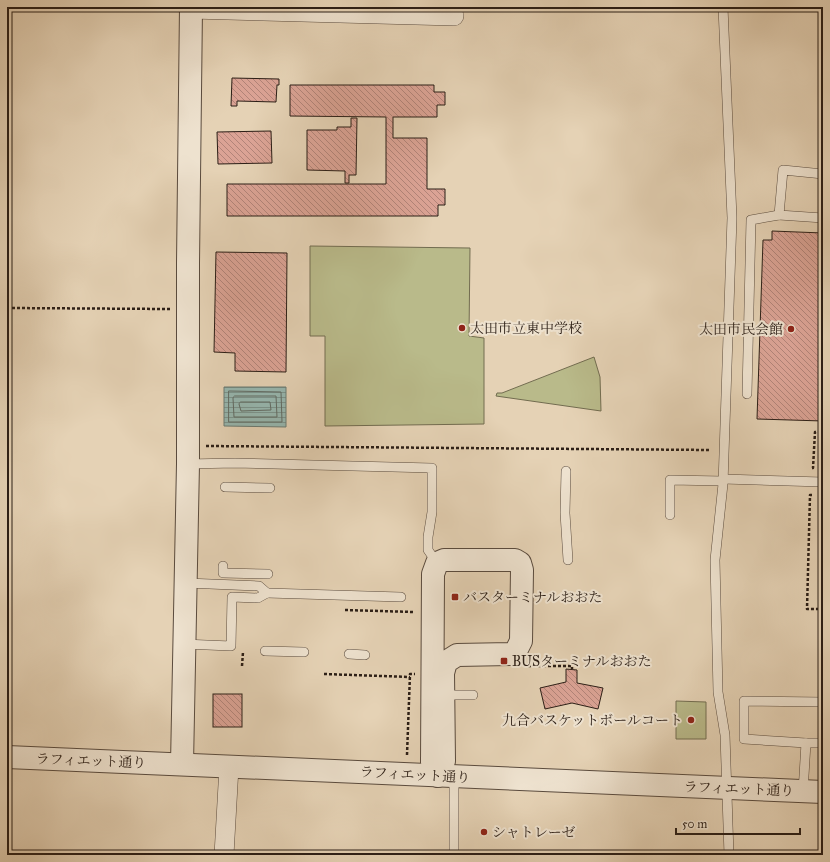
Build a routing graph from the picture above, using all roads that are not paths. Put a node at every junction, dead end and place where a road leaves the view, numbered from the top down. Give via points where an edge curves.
1 (723, 7) edge
2 (191, 8) edge
3 (454, 12) edge
4 (823, 174) edge
5 (779, 215) junction
6 (823, 218) edge
7 (747, 394) dead end
8 (188, 464) junction
9 (566, 471) dead end
10 (723, 480) junction
11 (823, 482) edge
12 (225, 486) dead end
13 (270, 488) dead end
14 (670, 515) dead end
15 (568, 560) dead end
16 (437, 563) junction
17 (223, 566) dead end
18 (268, 574) dead end
19 (184, 583) junction
20 (267, 593) junction
21 (402, 597) dead end
22 (183, 644) junction
23 (265, 651) dead end
24 (304, 652) dead end
25 (348, 654) dead end
26 (365, 655) dead end
27 (443, 695) junction
28 (473, 695) dead end
29 (823, 702) edge
30 (806, 743) junction
31 (823, 743) edge
32 (7, 757) edge
33 (182, 764) junction
34 (230, 766) junction
35 (446, 776) junction
36 (726, 788) junction
37 (813, 792) edge
38 (224, 855) edge
39 (454, 855) edge
40 (730, 855) edge

1 - 10 lane via 732,218
2 - 3 street
2 - 8 street
4 - 5 lane via 783,170
5 - 6 lane
5 - 7 lane via 752,220
8 - 16 lane via 432,468 432,512 428,550
8 - 19 street
9 - 15 lane
10 - 11 lane
10 - 14 lane via 670,480
10 - 36 lane via 715,560 718,692 725,735
12 - 13 lane
16 - 27 street via 444,560 515,560 522,570 520,646 510,654 457,655 450,658 444,668
16 - 35 street via 433,574 432,762
17 - 18 lane via 223,573
19 - 20 lane via 259,586
19 - 22 street
20 - 21 lane
20 - 22 lane via 258,598 232,597 232,646
22 - 33 street
23 - 24 lane
25 - 26 lane
27 - 28 lane
27 - 35 street
29 - 30 lane via 744,701 744,739
30 - 31 lane
30 - 37 lane
32 - 33 street, ラフィエット通り
33 - 34 street, ラフィエット通り
34 - 35 street, ラフィエット通り
34 - 38 street
35 - 36 street, ラフィエット通り
35 - 39 lane
36 - 37 street, ラフィエット通り
36 - 40 lane

